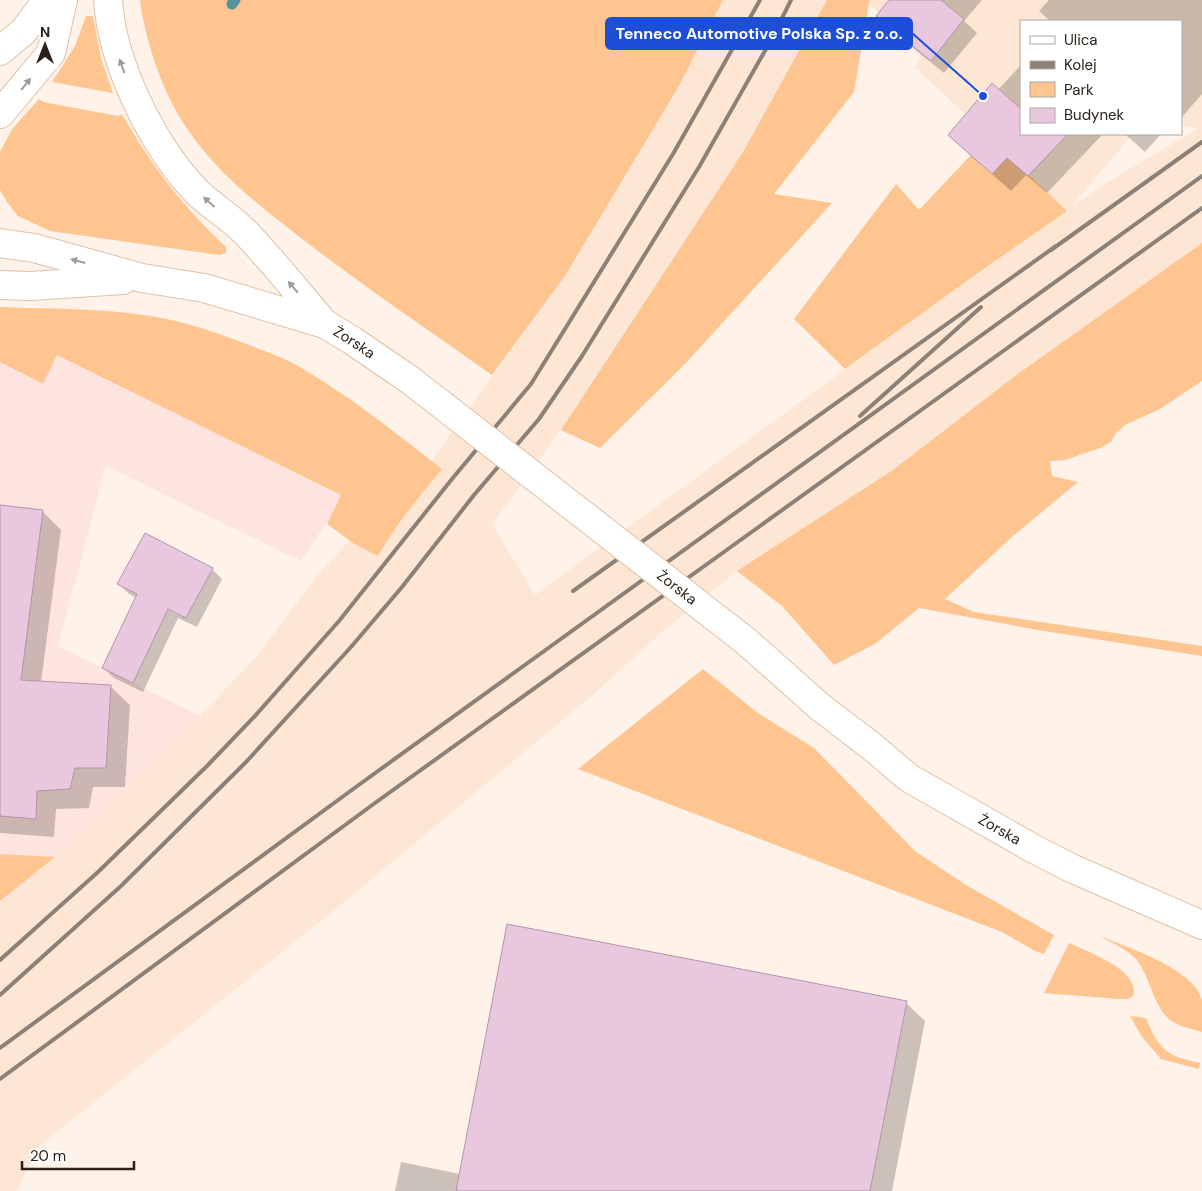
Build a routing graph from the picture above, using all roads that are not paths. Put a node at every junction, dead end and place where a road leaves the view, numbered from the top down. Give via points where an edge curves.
1 (47, 0) edge
2 (63, 0) edge
3 (108, 0) edge
4 (0, 51) edge
5 (0, 114) edge
6 (0, 242) edge
7 (142, 278) junction
8 (0, 285) edge
9 (325, 324) junction
10 (1202, 925) edge

1 - 4 main road via 24,31
5 -> 2 main road via 51,53
9 -> 3 main road via 246,233 198,192 162,148 123,69 112,31
7 -> 6 main road, Żorska via 34,248
7 - 8 main road, Żorska via 31,286
7 - 9 main road, Żorska via 204,288
9 - 10 main road, Żorska, bridge via 410,380 747,642 820,707 909,778 1071,868

